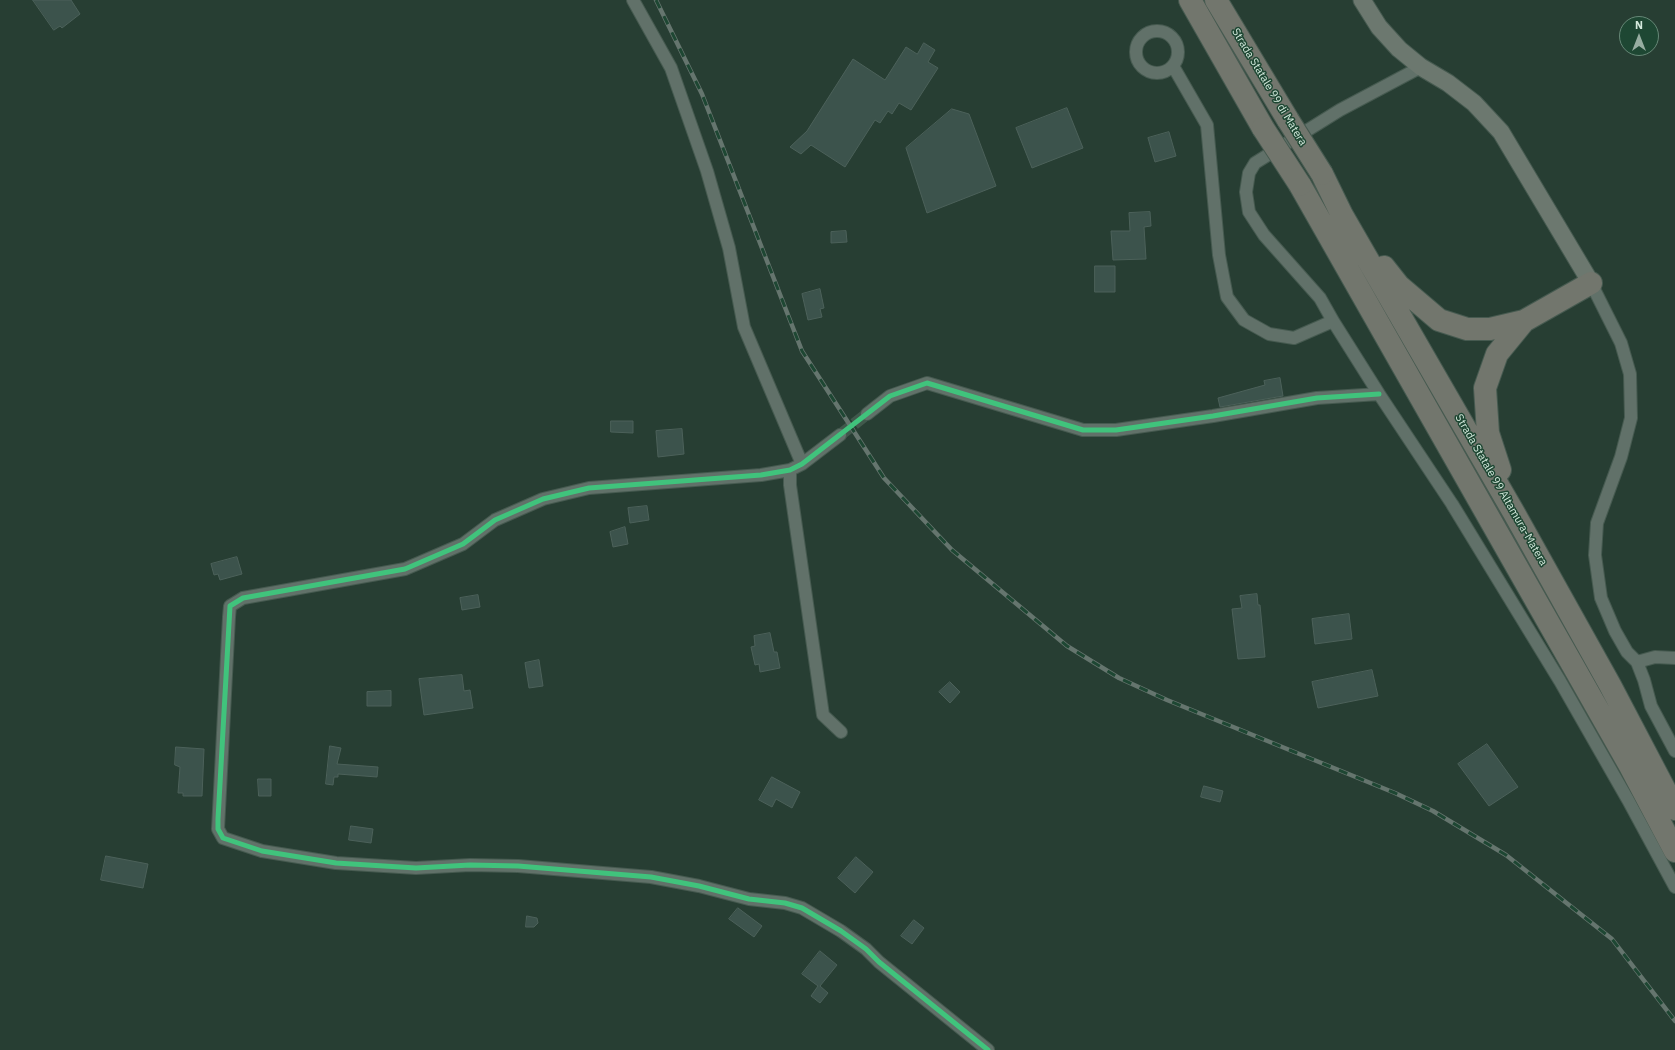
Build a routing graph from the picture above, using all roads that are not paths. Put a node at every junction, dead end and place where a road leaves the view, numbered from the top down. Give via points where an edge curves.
1 (633, 0) edge
2 (1190, 0) edge
3 (1216, 0) edge
4 (1362, 0) edge
5 (1173, 66) dead end
6 (1421, 67) junction
7 (1322, 174) joint
8 (1342, 215) junction
9 (1590, 283) junction
10 (1333, 321) junction
11 (1524, 321) junction
12 (1379, 394) junction
13 (867, 414) tunnel mouth
14 (840, 435) tunnel mouth
15 (802, 464) junction
16 (790, 470) junction
17 (1514, 514) junction
18 (1675, 658) edge
19 (1637, 662) junction
20 (841, 732) dead end
21 (1675, 751) edge
22 (1675, 809) edge
23 (1675, 851) edge
24 (1675, 887) edge
25 (988, 1050) edge

1 - 15 street via 671,68 707,171 729,248 744,327
2 - 23 highway, bridge via 1263,128 1300,185 1626,759
3 - 7 highway, Strada Statale 99 di Matera, bridge
4 - 6 street via 1379,27 1399,49
5 - 10 street via 1207,125 1219,255 1227,297 1244,320 1269,334 1294,338
6 - 9 street via 1448,83 1474,104 1501,132
6 - 10 street via 1340,110 1255,163 1249,173 1246,192 1249,212 1264,235 1320,298
7 - 8 highway, Strada Statale 99 Altamura-Matera
8 - 11 highway via 1399,286 1439,320 1467,329 1490,330
8 - 17 highway, Strada Statale 99 Altamura-Matera
9 - 11 highway
9 - 19 street via 1621,343 1630,374 1631,418 1621,457 1597,523 1595,555 1601,598 1615,631 1627,652
10 - 12 street
11 - 17 highway via 1497,354 1485,388 1488,433
12 - 13 street via 1317,398 1116,430 1083,430 927,383 890,396
12 - 24 street via 1452,504 1560,681
14 - 15 street
15 - 16 street
16 - 20 street via 790,485 824,715
16 - 25 street via 761,475 581,490 536,502 495,520 463,544 405,569 244,598 230,606 218,829 223,838 262,851 336,863 416,868 518,866 643,876 802,908 866,949
17 - 22 highway, Strada Statale 99 Altamura-Matera via 1610,685
18 - 19 street via 1655,657
19 - 21 street via 1652,706

